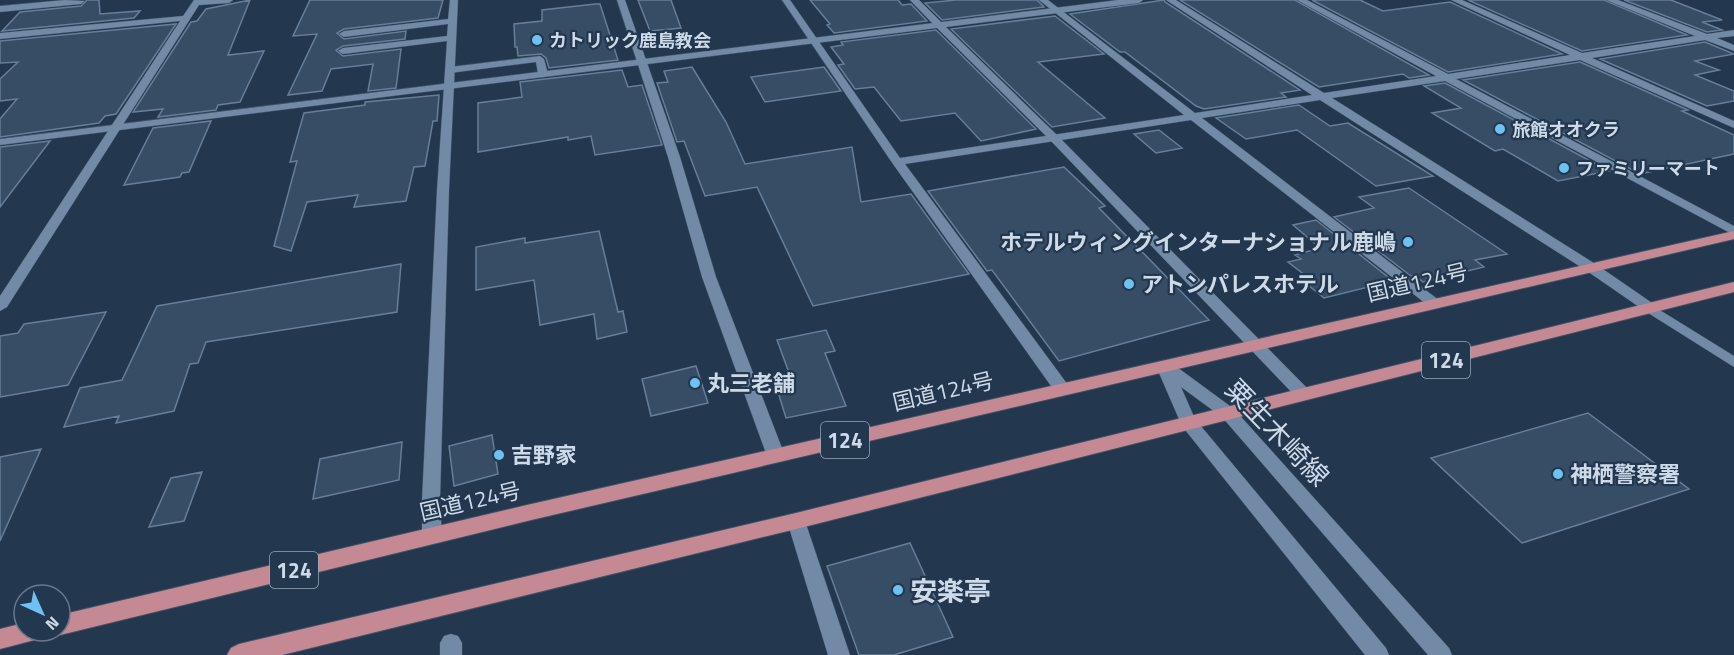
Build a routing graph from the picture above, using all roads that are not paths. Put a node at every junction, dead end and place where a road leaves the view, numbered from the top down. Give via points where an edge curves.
1 (229, 0) edge
2 (454, 0) edge
3 (621, 0) edge
4 (786, 0) edge
5 (914, 0) edge
6 (1043, 0) edge
7 (1138, 0) edge
8 (1170, 0) edge
9 (1301, 0) edge
10 (1455, 0) edge
11 (1610, 0) edge
12 (81, 1) edge
13 (197, 2) edge
14 (0, 9) edge
15 (1056, 10) junction
16 (186, 18) junction
17 (453, 21) junction
18 (939, 25) junction
19 (1734, 33) edge
20 (344, 34) dead end
21 (0, 36) edge
22 (1706, 37) junction
23 (452, 38) junction
24 (813, 40) junction
25 (1734, 48) edge
26 (343, 51) dead end
27 (1579, 56) junction
28 (641, 61) junction
29 (543, 74) junction
30 (1442, 77) junction
31 (450, 78) junction
32 (1320, 96) junction
33 (1192, 116) junction
34 (1734, 125) edge
35 (115, 128) junction
36 (1054, 138) junction
37 (0, 142) edge
38 (897, 162) junction
39 (1734, 231) edge
40 (1734, 235) edge
41 (1592, 268) junction
42 (1734, 286) edge
43 (1435, 304) junction
44 (0, 307) edge
45 (1650, 308) junction
46 (1256, 345) junction
47 (1734, 362) edge
48 (1164, 366) junction
49 (1062, 390) junction
50 (1304, 395) junction
51 (1228, 413) junction
52 (1188, 422) junction
53 (776, 456) junction
54 (796, 521) junction
55 (432, 536) junction
56 (72, 622) edge
57 (239, 655) edge
58 (839, 655) edge
59 (1378, 655) edge
60 (1441, 655) edge

1 - 13 street
2 - 17 street
3 - 28 street
4 - 24 street
5 - 18 street
6 - 15 street
7 - 15 street
8 - 32 street
9 - 30 street
10 - 27 street
11 - 22 street
12 - 14 street
13 - 16 street
15 - 18 street
15 - 33 street
16 - 21 street
16 - 35 street
17 - 20 street
17 - 23 street
18 - 24 street
18 - 36 street
19 - 22 street
22 - 25 street
22 - 27 street
23 - 26 street
23 - 31 street
24 - 28 street
24 - 38 street
27 - 30 street
27 - 34 street
28 - 29 street
28 - 53 street via 709,277
29 - 31 street
29 - 31 lane via 540,59
30 - 32 street
30 - 39 street
31 - 35 street
31 - 55 street
32 - 33 street
32 - 41 street
33 - 36 street
33 - 43 street
35 - 37 street
35 - 44 street
36 - 38 street
36 - 46 street
38 - 49 street
40 - 41 highway, 国道124号 / 124
41 - 43 highway, 国道124号 / 124
41 - 45 street
42 - 45 highway, 124
43 - 46 highway, 国道124号 / 124
45 - 47 lane
45 - 50 highway, 124
46 - 48 highway, 国道124号 / 124
46 - 50 street
48 - 49 highway, 国道124号 / 124
48 - 51 street, 粟生木崎線
48 - 52 street
49 - 53 highway, 国道124号 / 124
50 - 51 highway, 124
51 - 52 highway, 124
51 - 60 street, 粟生木崎線
52 - 54 highway, 124
52 - 59 street
53 - 55 highway, 国道124号 / 124
54 - 57 highway, 124
54 - 58 street
55 - 56 highway, 国道124号 / 124

